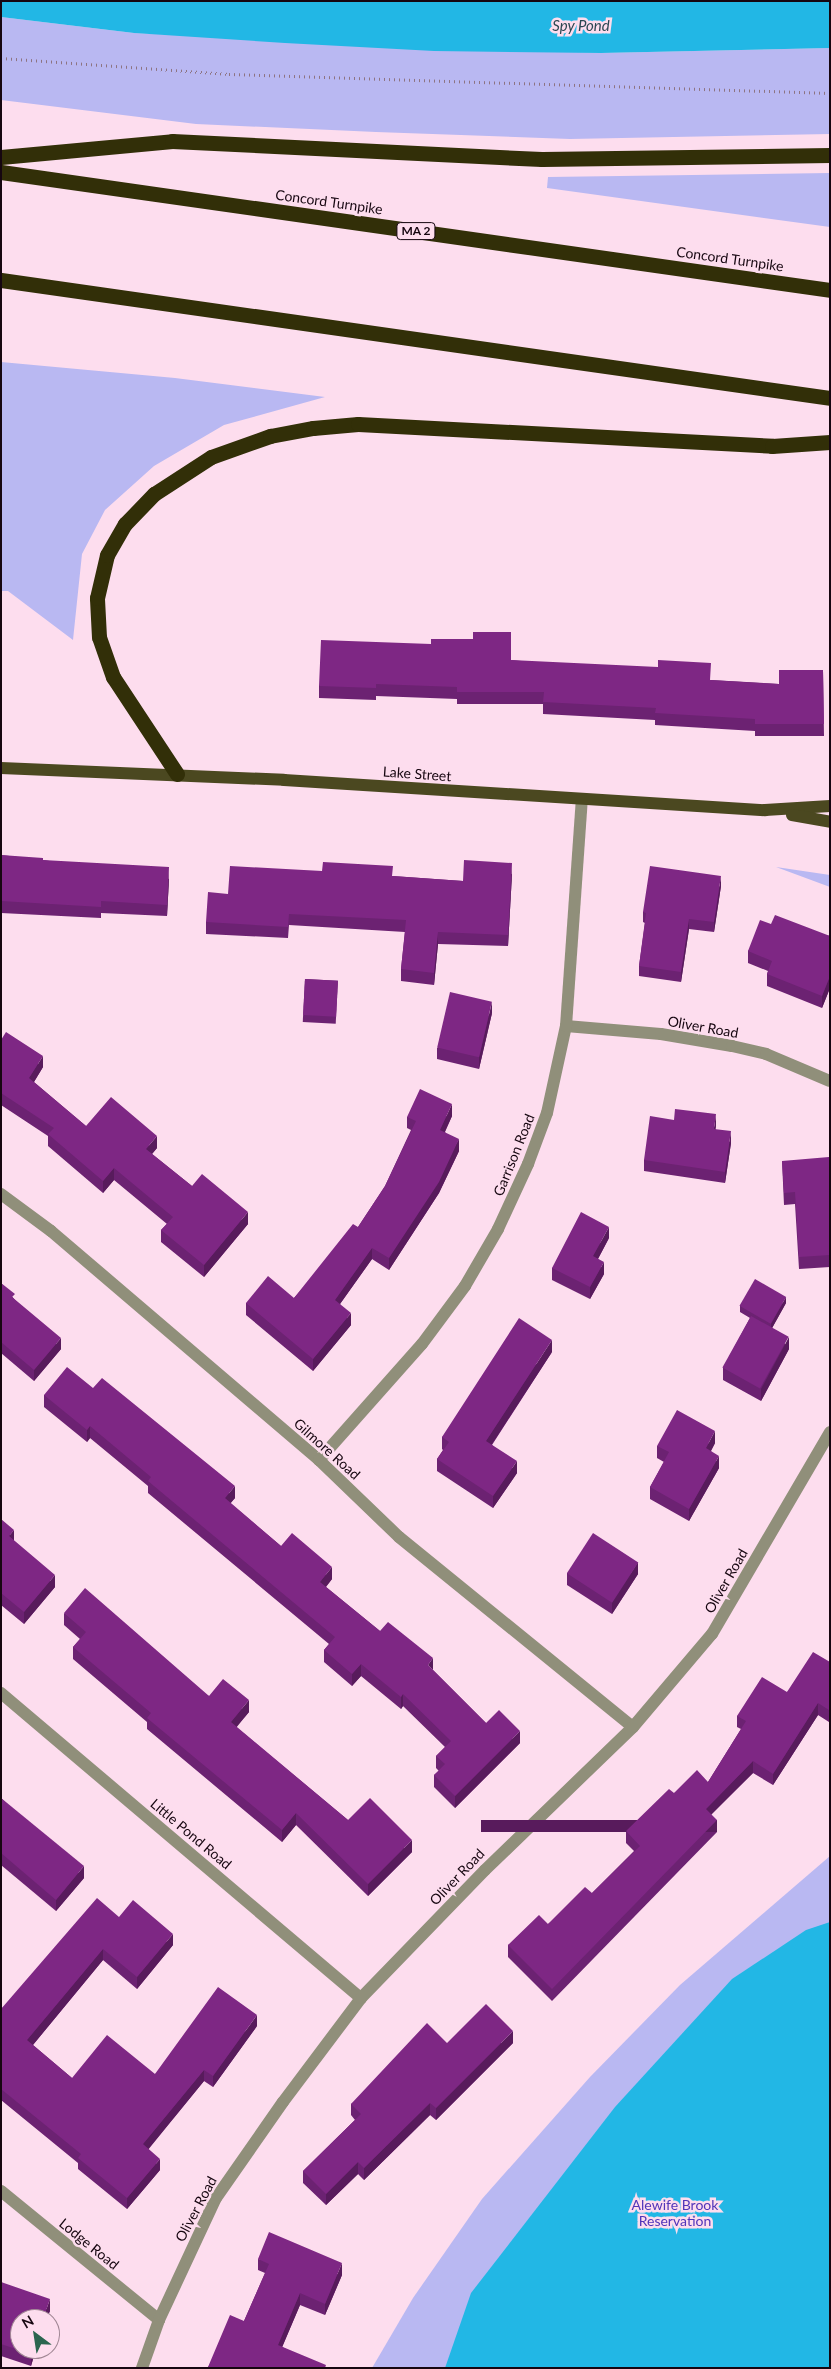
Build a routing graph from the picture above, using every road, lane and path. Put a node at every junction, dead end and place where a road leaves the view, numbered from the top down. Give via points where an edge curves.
1 (1, 58) edge
2 (830, 93) edge
3 (830, 155) edge
4 (1, 156) edge
5 (1, 172) edge
6 (1, 280) edge
7 (830, 290) edge
8 (830, 398) edge
9 (830, 442) edge
10 (1, 768) edge
11 (177, 774) junction
12 (582, 800) junction
13 (830, 806) edge
14 (765, 810) junction
15 (830, 822) edge
16 (566, 1026) junction
17 (830, 1081) edge
18 (1, 1194) edge
19 (830, 1432) edge
20 (319, 1460) junction
21 (1, 1694) edge
22 (633, 1728) junction
23 (361, 1998) junction
24 (1, 2191) edge
25 (159, 2320) junction
26 (142, 2368) edge

1 - 2 path via 229,74
3 - 4 highway via 542,158 172,142
5 - 7 highway, Concord Turnpike / MA 2
6 - 8 highway
9 - 11 highway via 772,446 358,424 270,436 211,457 154,494 125,524 107,555 97,598 99,637 113,677
10 - 11 main road, Lake Street
11 - 12 main road, Lake Street
12 - 14 main road, Lake Street
12 - 16 street, Garrison Road
13 - 14 main road, Lake Street
14 - 15 main road
16 - 17 street, Oliver Road via 661,1034 732,1046 766,1054
16 - 20 street, Garrison Road via 547,1113 498,1229 465,1286 422,1344
18 - 20 street, Gilmore Road via 51,1231
19 - 22 street, Oliver Road via 712,1634
20 - 22 street, Gilmore Road via 399,1537
21 - 23 street, Little Pond Road
22 - 23 street, Oliver Road via 485,1870
23 - 25 street, Oliver Road via 216,2198
24 - 25 street, Lodge Road
25 - 26 street, Oliver Road

